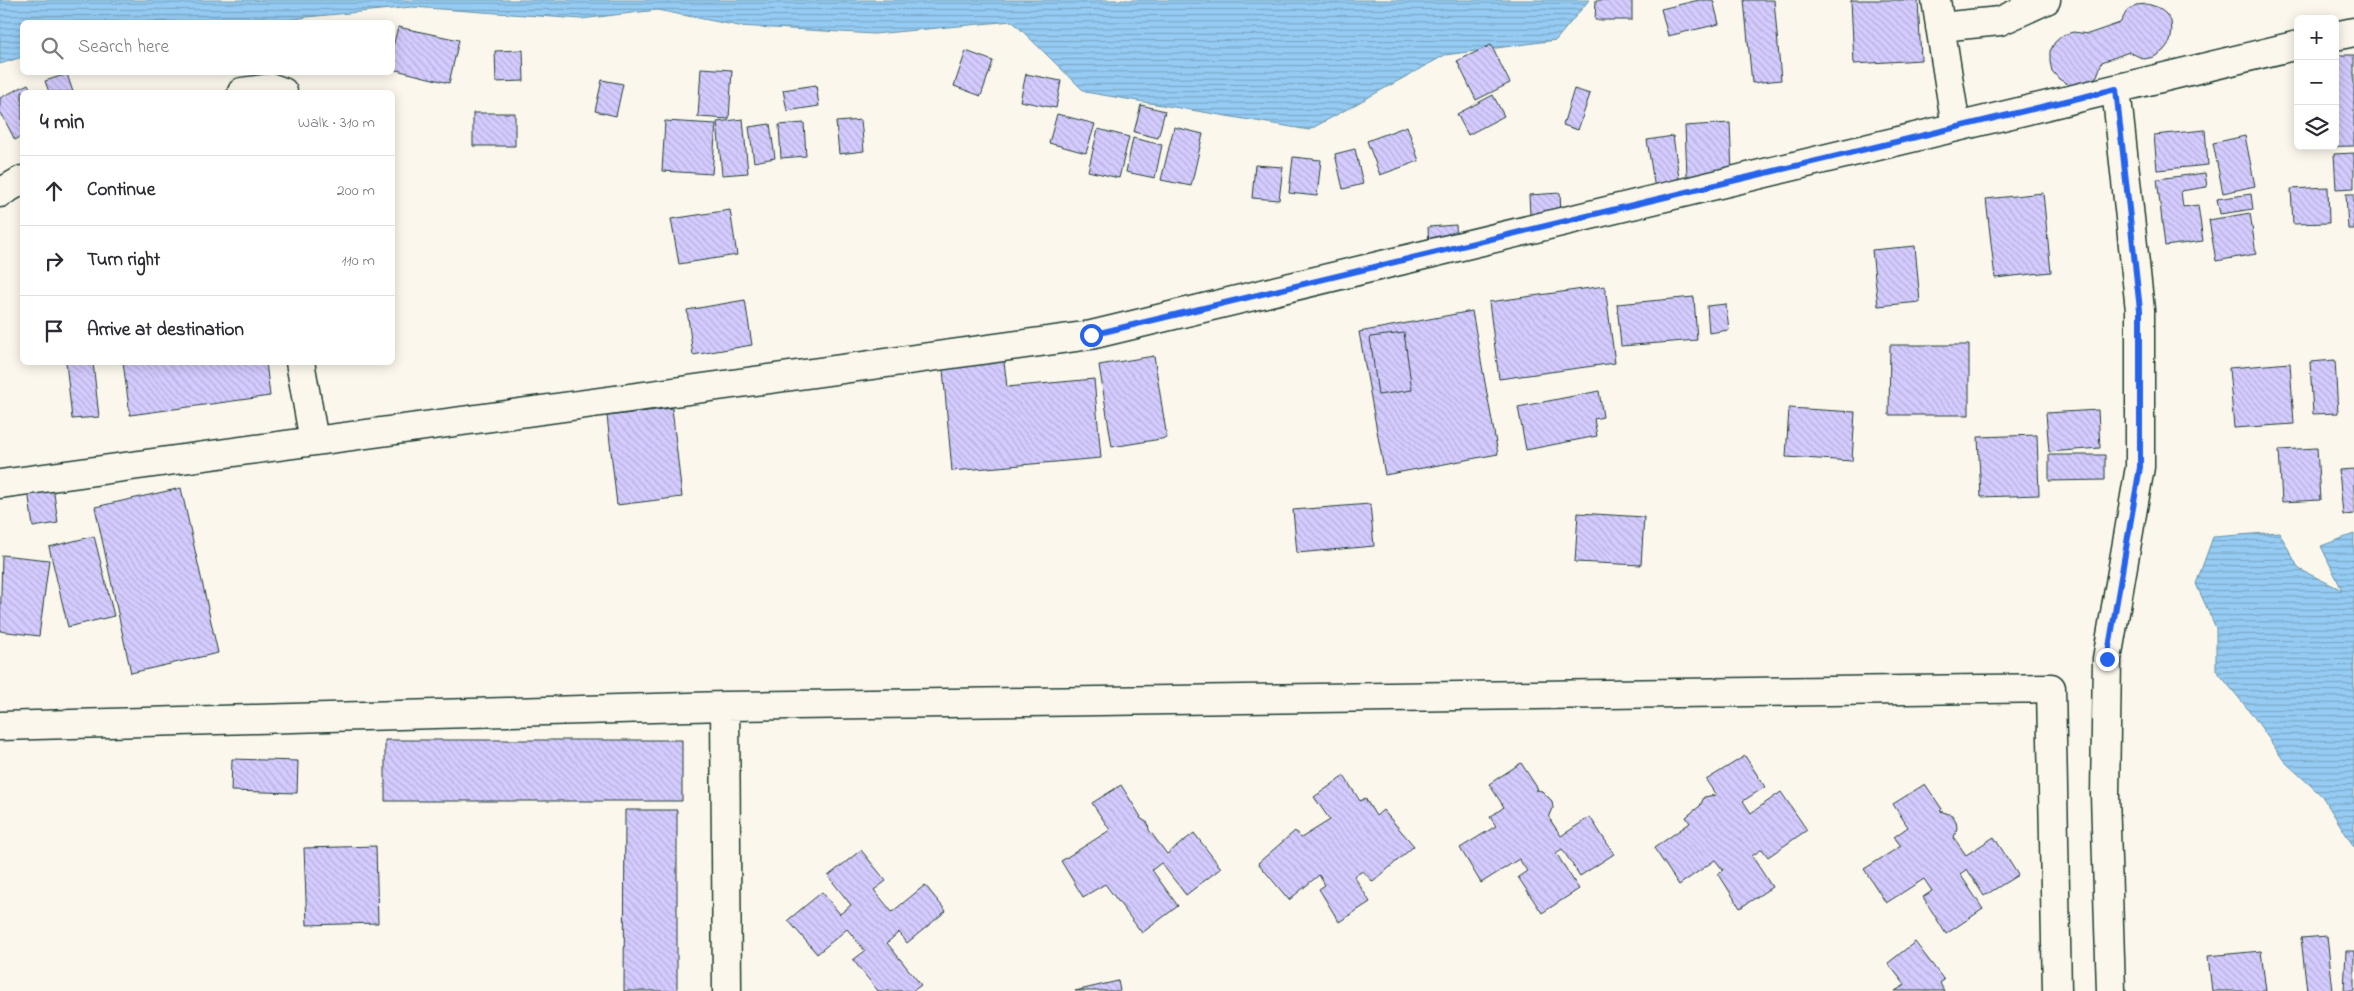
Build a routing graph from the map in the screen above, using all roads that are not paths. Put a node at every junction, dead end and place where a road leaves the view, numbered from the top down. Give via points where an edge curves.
1 (1936, 0) edge
2 (2046, 0) edge
3 (1999, 11) edge
4 (1940, 27) junction
5 (2354, 32) edge
6 (2339, 35) edge
7 (2294, 46) edge
8 (2116, 89) junction
9 (257, 90) edge
10 (278, 90) edge
11 (1956, 127) junction
12 (20, 181) edge
13 (0, 193) edge
14 (301, 365) edge
15 (314, 441) junction
16 (0, 484) edge
17 (726, 706) junction
18 (0, 726) edge
19 (727, 991) edge
20 (2057, 991) edge
21 (2111, 991) edge

1 - 4 street
2 - 3 street
3 - 4 street
4 - 11 street
5 - 6 street
7 - 8 street
8 - 11 street
8 - 21 street via 2140,310 2140,467 2107,659 2105,795
9 - 10 street
11 - 15 street via 1091,335
12 - 13 street
14 - 15 street
15 - 16 street
17 - 18 street
17 - 19 street
17 - 20 street via 2051,688

